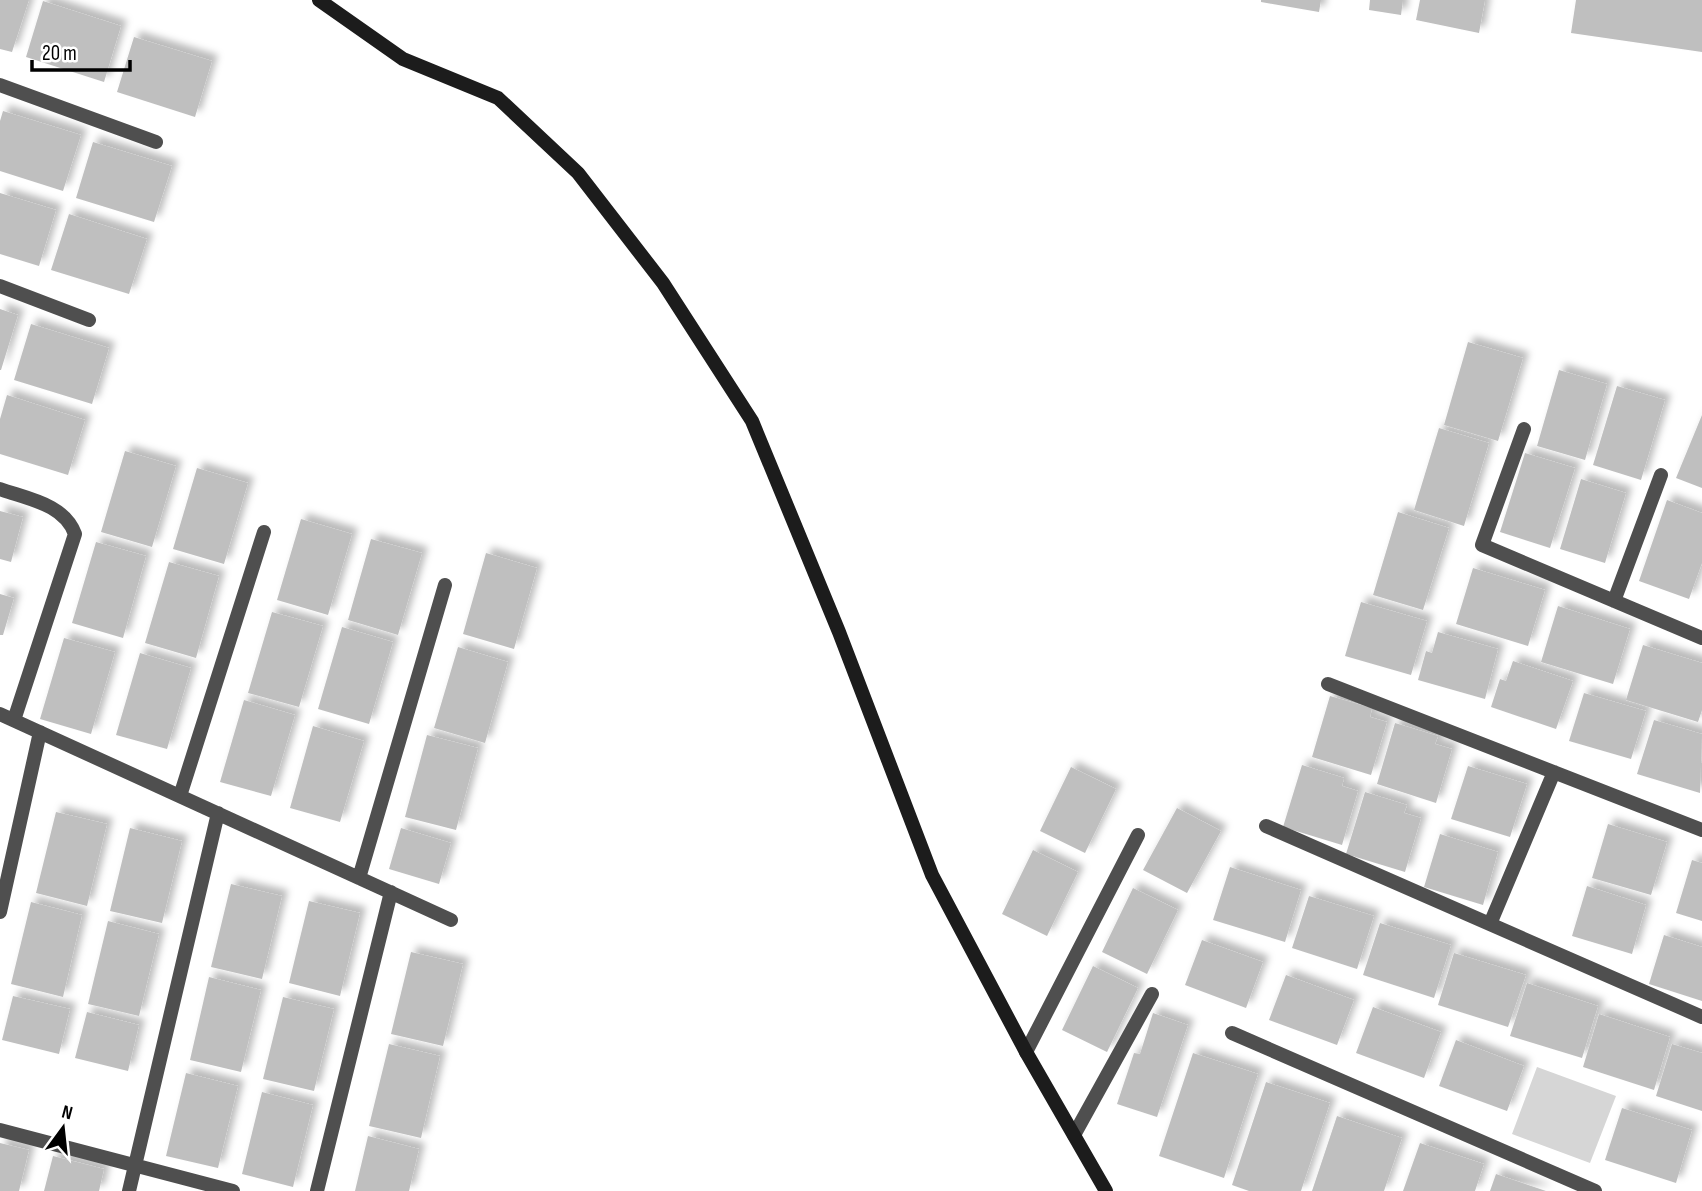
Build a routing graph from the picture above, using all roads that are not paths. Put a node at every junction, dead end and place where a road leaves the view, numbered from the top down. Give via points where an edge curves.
1 (319, 0) edge
2 (0, 85) edge
3 (156, 142) dead end
4 (0, 286) edge
5 (89, 320) dead end
6 (1524, 429) dead end
7 (1661, 475) dead end
8 (0, 489) edge
9 (264, 533) dead end
10 (444, 585) dead end
11 (1614, 601) junction
12 (1702, 638) edge
13 (1328, 684) dead end
14 (0, 714) edge
15 (14, 720) junction
16 (40, 732) junction
17 (1554, 772) junction
18 (180, 796) junction
19 (218, 813) junction
20 (1266, 826) dead end
21 (1702, 830) edge
22 (1138, 835) dead end
23 (359, 878) junction
24 (391, 892) junction
25 (0, 912) edge
26 (451, 920) dead end
27 (1490, 924) junction
28 (1152, 994) dead end
29 (1702, 1017) edge
30 (1232, 1033) dead end
31 (1026, 1052) junction
32 (0, 1130) edge
33 (1074, 1135) junction
34 (135, 1164) junction
35 (129, 1191) edge
36 (233, 1191) edge
37 (317, 1191) edge
38 (1106, 1191) edge
39 (1595, 1191) edge

1 - 31 street via 403,59 498,98 578,173 663,283 752,421 932,875
2 - 3 street
4 - 5 street
6 - 11 street via 1482,545
7 - 11 street
8 - 15 street via 56,510 69,519 75,534
9 - 18 street
10 - 23 street
11 - 12 street
13 - 17 street
14 - 15 street
15 - 16 street
16 - 18 street
16 - 25 street
17 - 21 street
17 - 27 street
18 - 19 street
19 - 23 street
19 - 34 street
20 - 27 street
22 - 31 street
23 - 24 street
24 - 26 street
24 - 37 street
27 - 29 street
28 - 33 street
30 - 39 street
31 - 33 street
32 - 34 street
33 - 38 street
34 - 35 street
34 - 36 street

